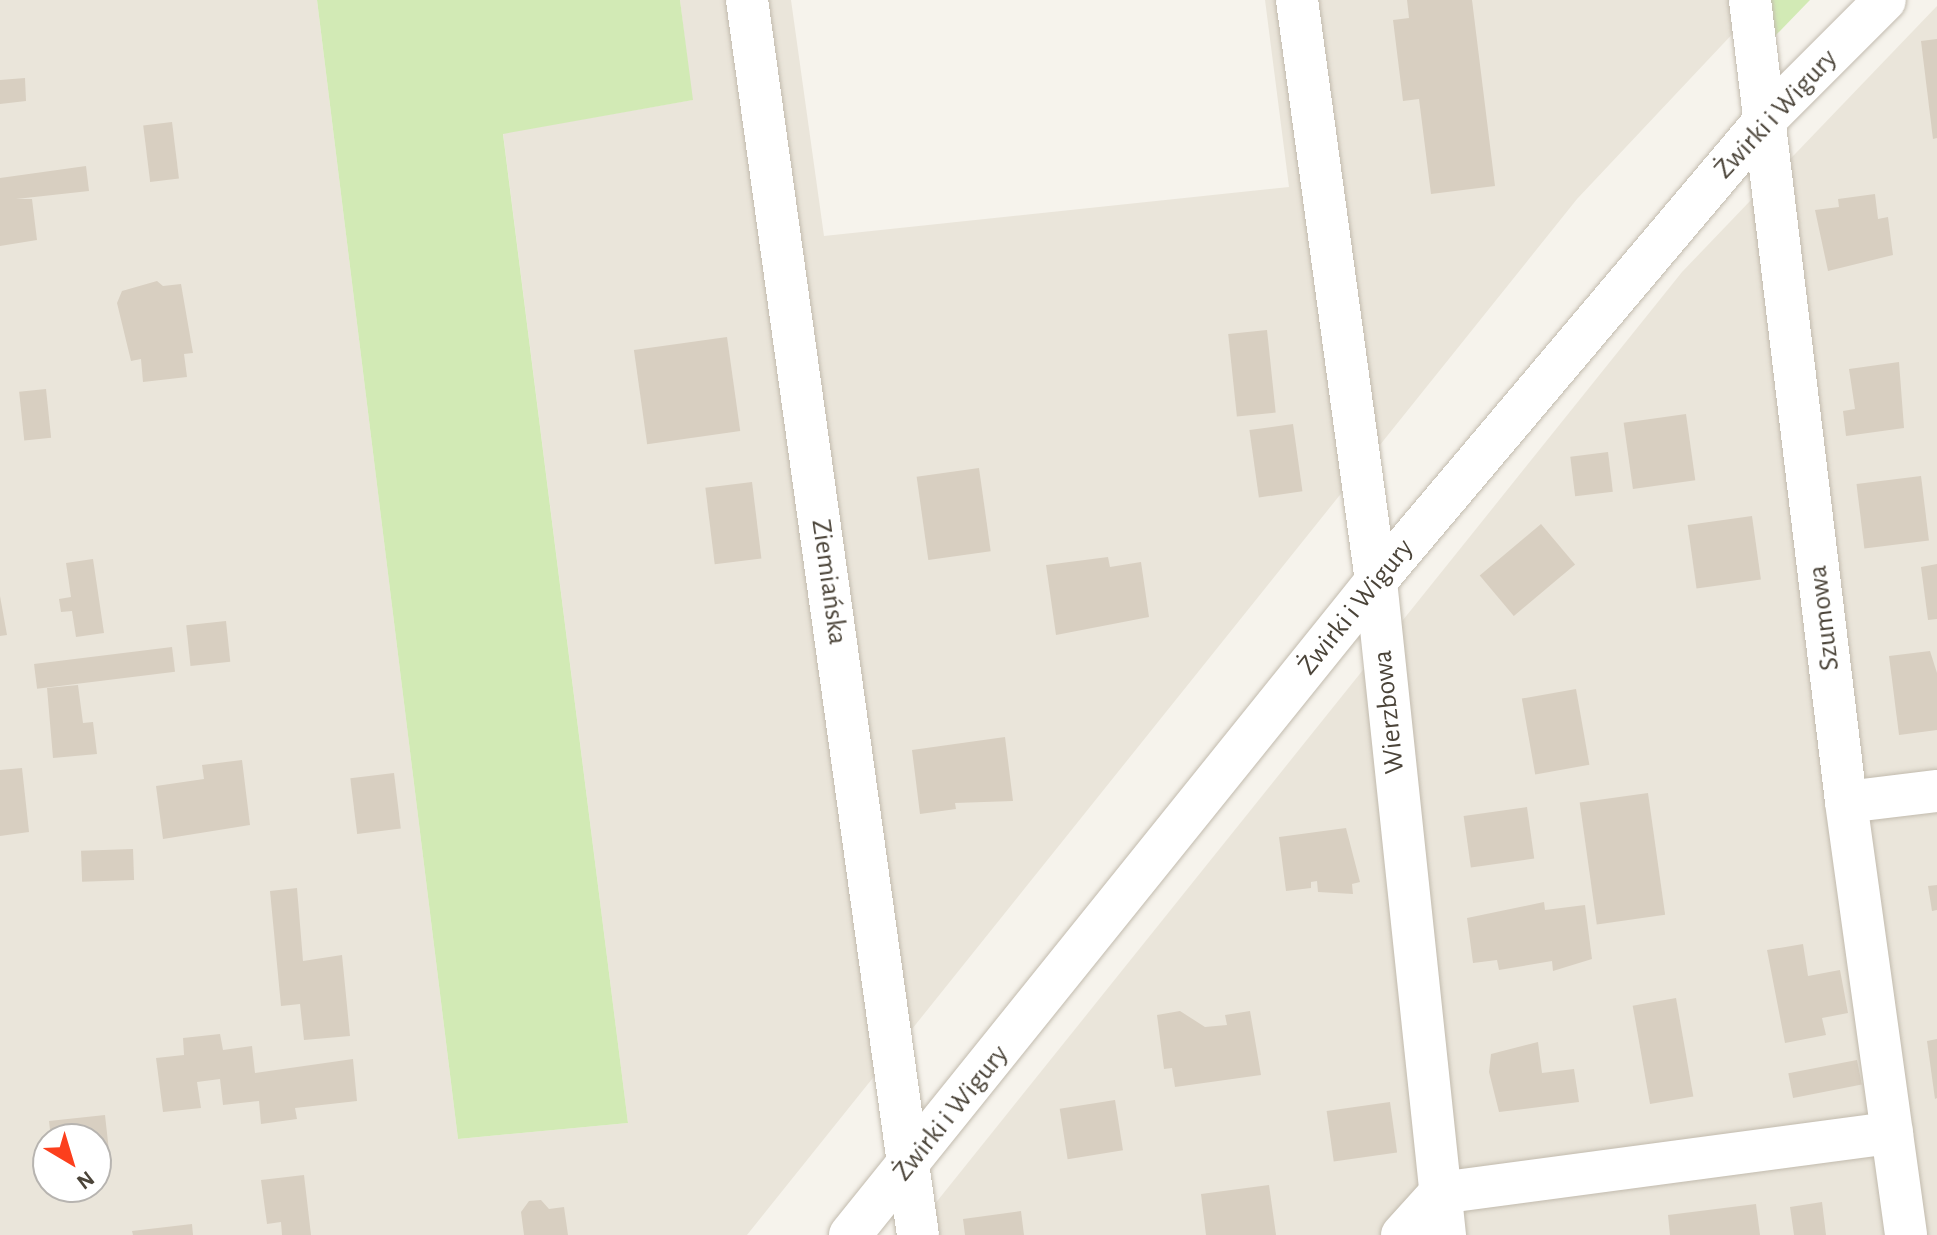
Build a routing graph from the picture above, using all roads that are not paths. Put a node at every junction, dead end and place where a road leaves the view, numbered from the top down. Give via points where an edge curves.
1 (747, 0) edge
2 (1297, 0) edge
3 (1750, 0) edge
4 (1885, 0) edge
5 (1766, 119) junction
6 (1376, 581) junction
7 (1937, 791) edge
8 (1846, 802) junction
9 (1892, 1133) junction
10 (912, 1164) junction
11 (1440, 1193) junction
12 (850, 1235) edge
13 (918, 1235) edge
14 (1402, 1235) edge
15 (1445, 1235) edge
16 (1906, 1235) edge

1 - 10 street, Ziemiańska
2 - 6 street, Wierzbowa
3 - 5 street, Szumowa
4 - 5 street, Żwirki i Wigury
5 - 6 street, Żwirki i Wigury
5 - 8 street, Szumowa
6 - 10 street, Żwirki i Wigury
6 - 11 street, Wierzbowa
7 - 8 street
8 - 9 street, Szumowa
9 - 11 street
9 - 16 street, Szumowa
10 - 12 street, Żwirki i Wigury
10 - 13 street, Ziemiańska
11 - 14 street
11 - 15 street, Wierzbowa

